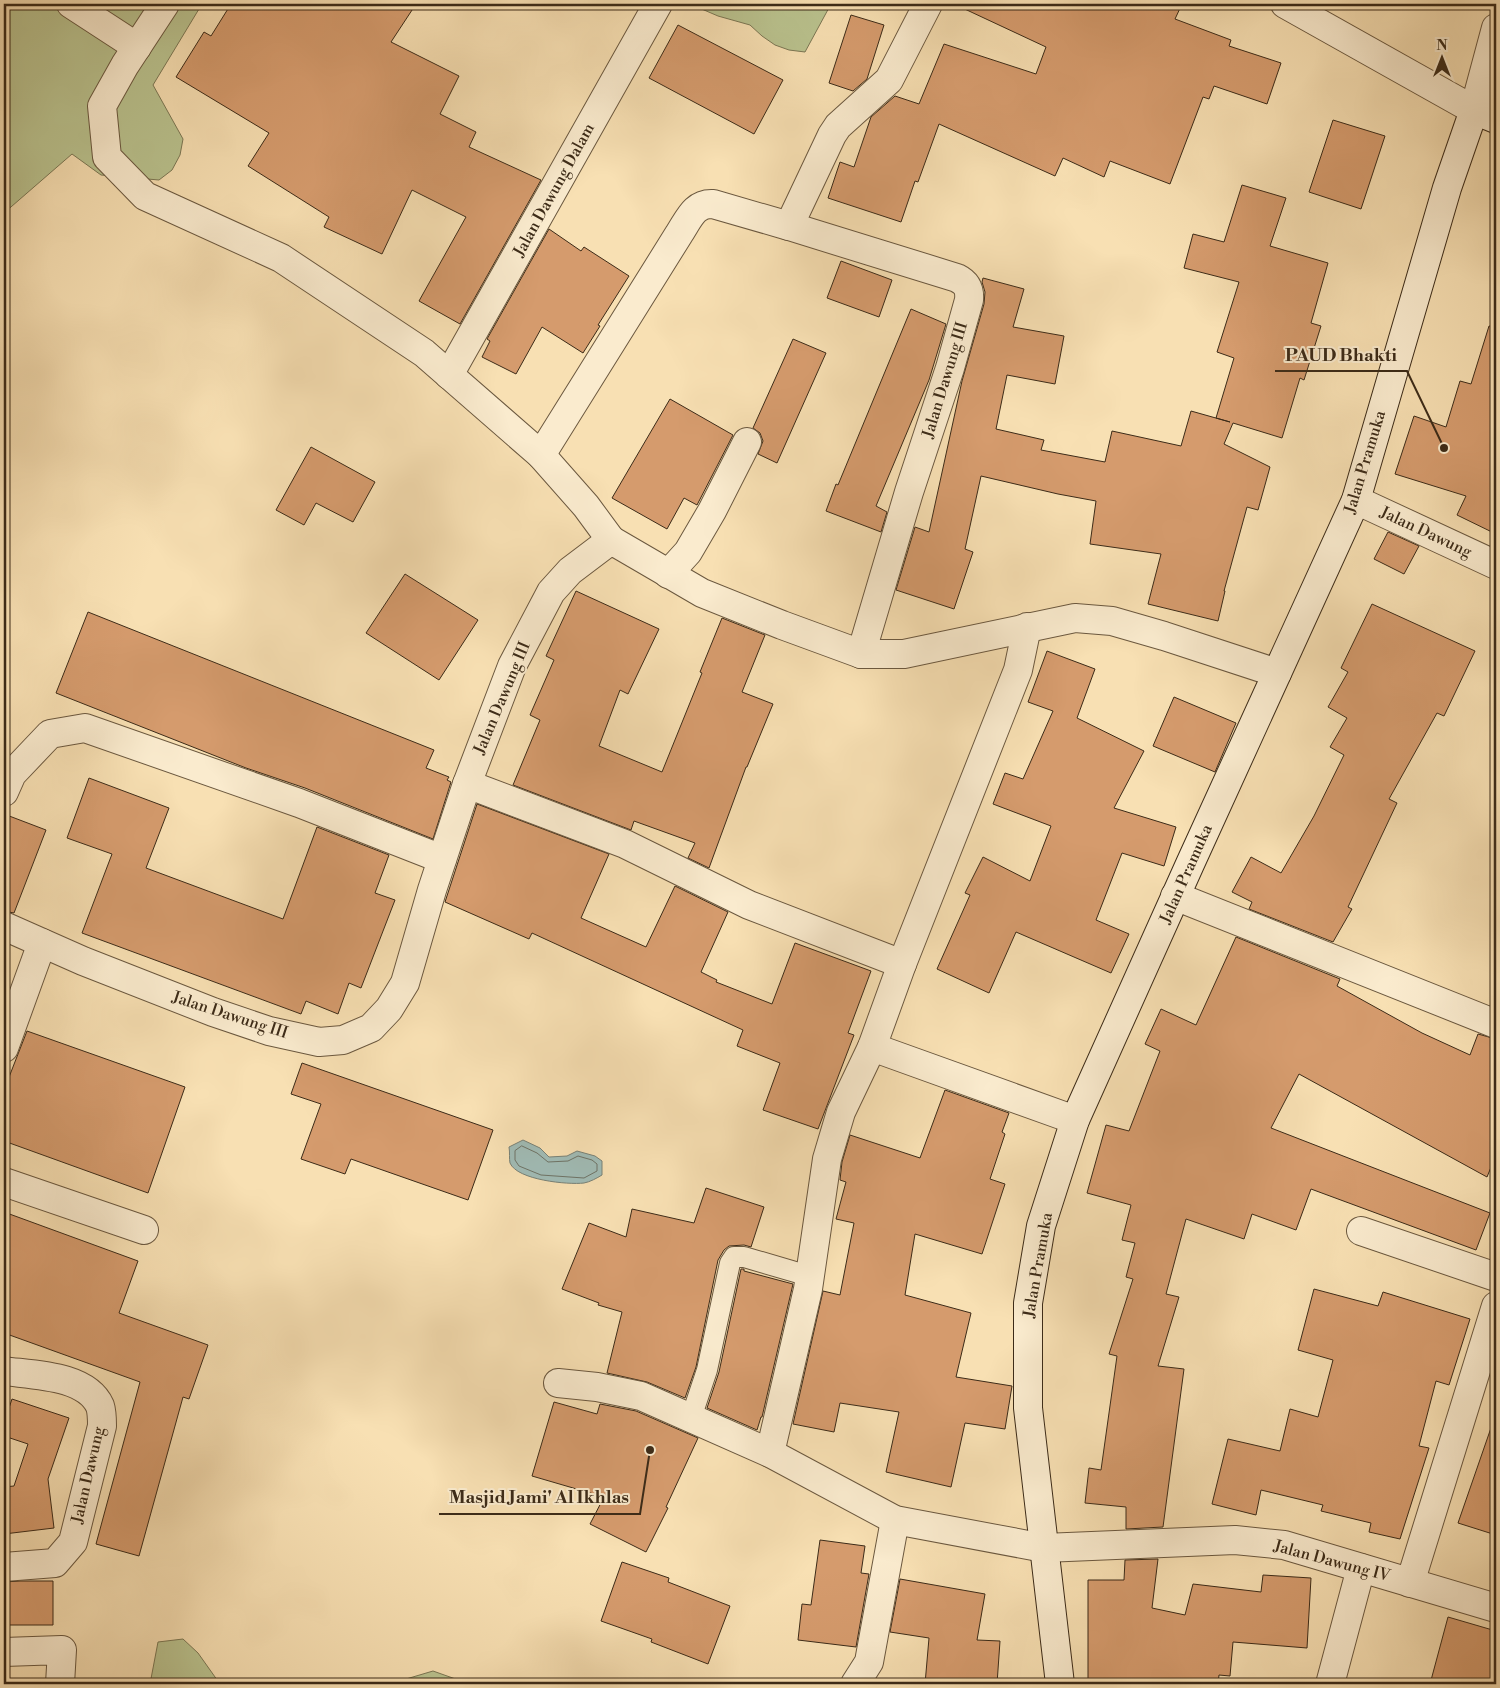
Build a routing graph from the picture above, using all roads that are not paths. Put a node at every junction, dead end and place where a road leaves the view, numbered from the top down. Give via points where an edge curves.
1 (71, 4) edge
2 (164, 4) edge
3 (658, 4) edge
4 (928, 4) edge
5 (1285, 4) edge
6 (1496, 28) edge
7 (137, 47) junction
8 (1485, 115) edge
9 (790, 226) junction
10 (449, 375) junction
11 (747, 442) dead end
12 (541, 455) junction
13 (1356, 500) junction
14 (611, 540) junction
15 (1496, 565) edge
16 (668, 574) junction
17 (1027, 627) junction
18 (861, 654) junction
19 (1277, 673) junction
20 (467, 784) junction
21 (4, 792) edge
22 (442, 859) junction
23 (1176, 896) junction
24 (4, 926) edge
25 (42, 943) junction
26 (902, 964) junction
27 (1496, 1024) edge
28 (872, 1047) junction
29 (4, 1048) edge
30 (1076, 1120) junction
31 (4, 1182) edge
32 (144, 1230) dead end
33 (1361, 1232) dead end
34 (810, 1276) junction
35 (1496, 1277) edge
36 (1496, 1306) edge
37 (4, 1370) edge
38 (558, 1383) dead end
39 (691, 1418) junction
40 (770, 1453) junction
41 (895, 1520) junction
42 (1044, 1548) junction
43 (4, 1566) edge
44 (1361, 1568) junction
45 (1410, 1583) junction
46 (1496, 1608) edge
47 (4, 1652) edge
48 (60, 1684) edge
49 (855, 1684) edge
50 (1060, 1684) edge
51 (1330, 1684) edge

1 - 7 street
2 - 7 street
3 - 10 street, Jalan Dawung Dalam
4 - 9 street via 889,80 832,135
5 - 8 street
6 - 8 street, Jalan Pramuka
7 - 10 street via 102,106 107,157 145,196 280,258 424,353
8 - 13 street, Jalan Pramuka via 1447,188
9 - 12 street via 713,204 697,207
9 - 18 street, Jalan Dawung III via 957,278 968,286 970,292 950,368
10 - 12 street
11 - 16 street via 688,552
12 - 14 street
13 - 15 street, Jalan Dawung
13 - 19 street, Jalan Pramuka
14 - 16 street
14 - 20 street, Jalan Dawung III via 570,571 551,592 512,666
16 - 18 street via 702,593
17 - 18 street via 904,654
17 - 19 street via 1075,618 1112,621
17 - 26 street via 1018,670
19 - 23 street, Jalan Pramuka
20 - 22 street, Jalan Dawung III
20 - 26 street via 625,844 749,905
21 - 22 street via 12,774 50,734 85,728 299,803
22 - 25 street, Jalan Dawung III via 405,983 389,1009 370,1028 344,1040 319,1042 269,1031 213,1012
23 - 27 street
23 - 30 street, Jalan Pramuka
24 - 25 street, Jalan Dawung III
25 - 29 street
26 - 28 street
28 - 30 street
28 - 34 street via 841,1112 827,1159
30 - 42 street, Jalan Pramuka via 1041,1226 1028,1303 1028,1408
31 - 32 street
33 - 35 street
34 - 39 lane via 734,1257 707,1370
34 - 40 street
36 - 45 street
37 - 43 street, Jalan Dawung via 59,1378 86,1388 100,1406 102,1426 73,1542 55,1562
38 - 39 street, Jalan Dawung IV via 641,1396
39 - 40 street, Jalan Dawung IV
40 - 41 street, Jalan Dawung IV
41 - 42 street, Jalan Dawung IV
41 - 49 street via 869,1662
42 - 44 street, Jalan Dawung IV via 1236,1540 1284,1545
42 - 50 street, Jalan Pramuka
44 - 45 street, Jalan Dawung IV
44 - 51 street
45 - 46 street, Jalan Dawung IV
47 - 48 street via 62,1650

